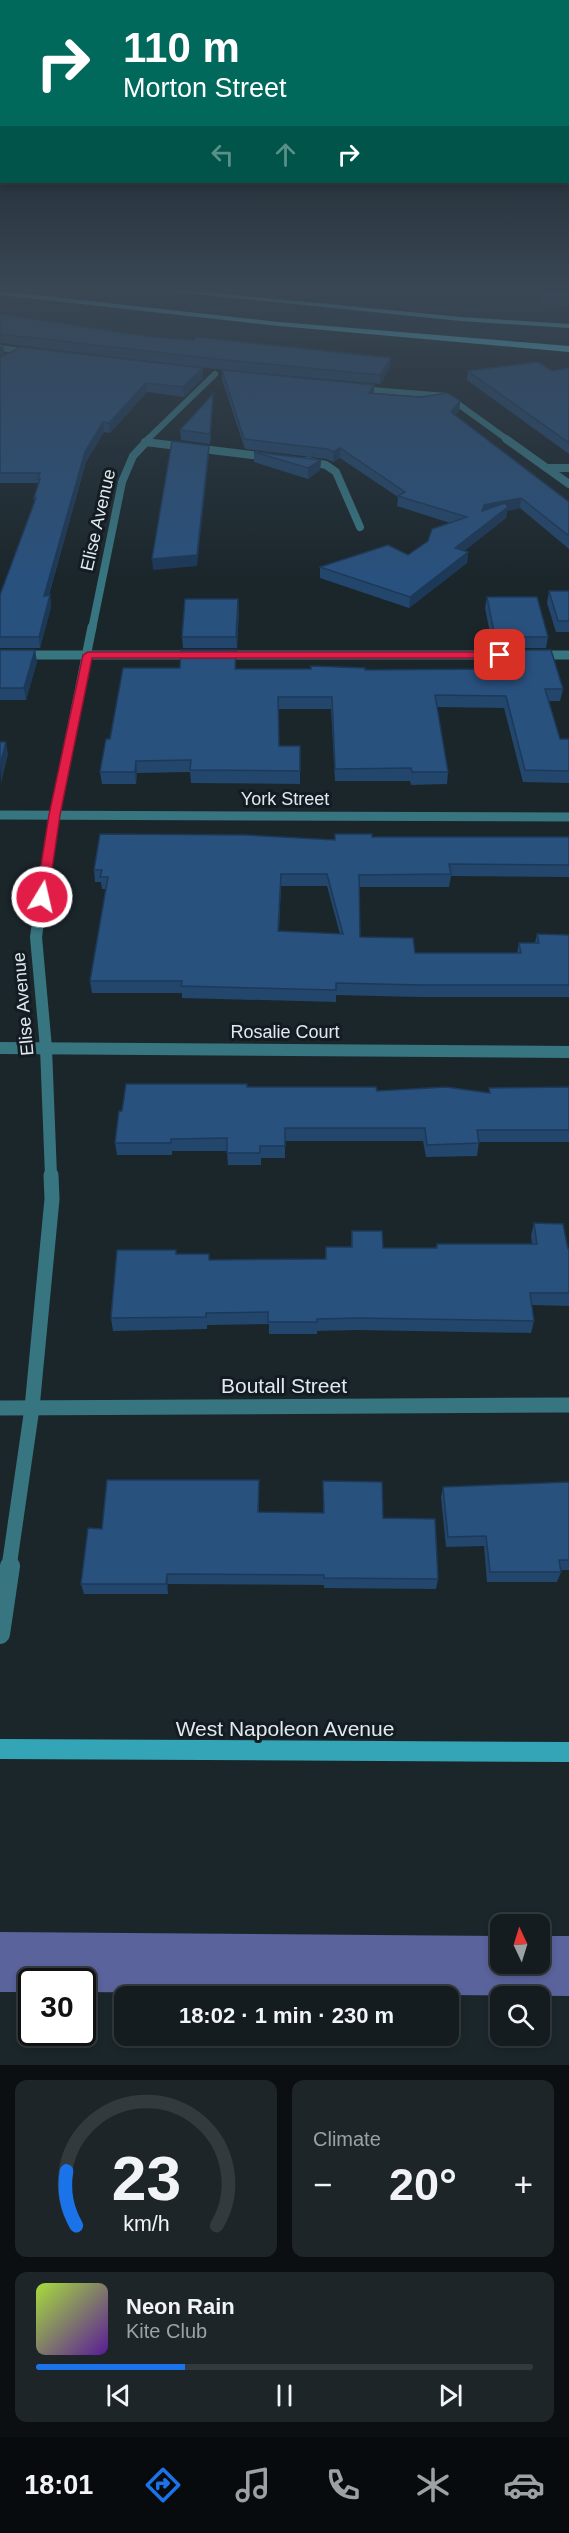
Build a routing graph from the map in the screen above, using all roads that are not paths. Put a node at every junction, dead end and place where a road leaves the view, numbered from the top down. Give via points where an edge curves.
1 (200, 387) edge
2 (355, 388) edge
3 (145, 442) junction
4 (274, 457) edge
5 (295, 460) edge
6 (547, 468) junction
7 (569, 468) edge
8 (569, 484) edge
9 (360, 527) dead end
10 (0, 655) edge
11 (88, 655) junction
12 (569, 655) edge
13 (0, 815) edge
14 (54, 815) junction
15 (569, 817) edge
16 (0, 1048) edge
17 (45, 1048) junction
18 (569, 1052) edge
19 (569, 1405) edge
20 (0, 1408) edge
21 (33, 1408) junction
22 (0, 1634) edge
23 (0, 1749) edge
24 (569, 1752) edge

1 - 3 street, Elise Avenue
2 - 6 street via 445,396
3 - 4 street
3 - 11 street, Elise Avenue via 133,456 122,482
5 - 9 street via 326,465 336,472
6 - 7 street
6 - 8 street
10 - 11 street
11 - 12 street
11 - 14 street, Elise Avenue
13 - 14 street, York Street
14 - 15 street, York Street
14 - 17 street, Elise Avenue via 36,938
16 - 17 street, Rosalie Court
17 - 18 street, Rosalie Court
17 - 21 street, Elise Avenue via 52,1199
19 - 21 street, Boutall Street
20 - 21 street, Boutall Street
21 - 22 street, Elise Avenue
23 - 24 main road, West Napoleon Avenue

